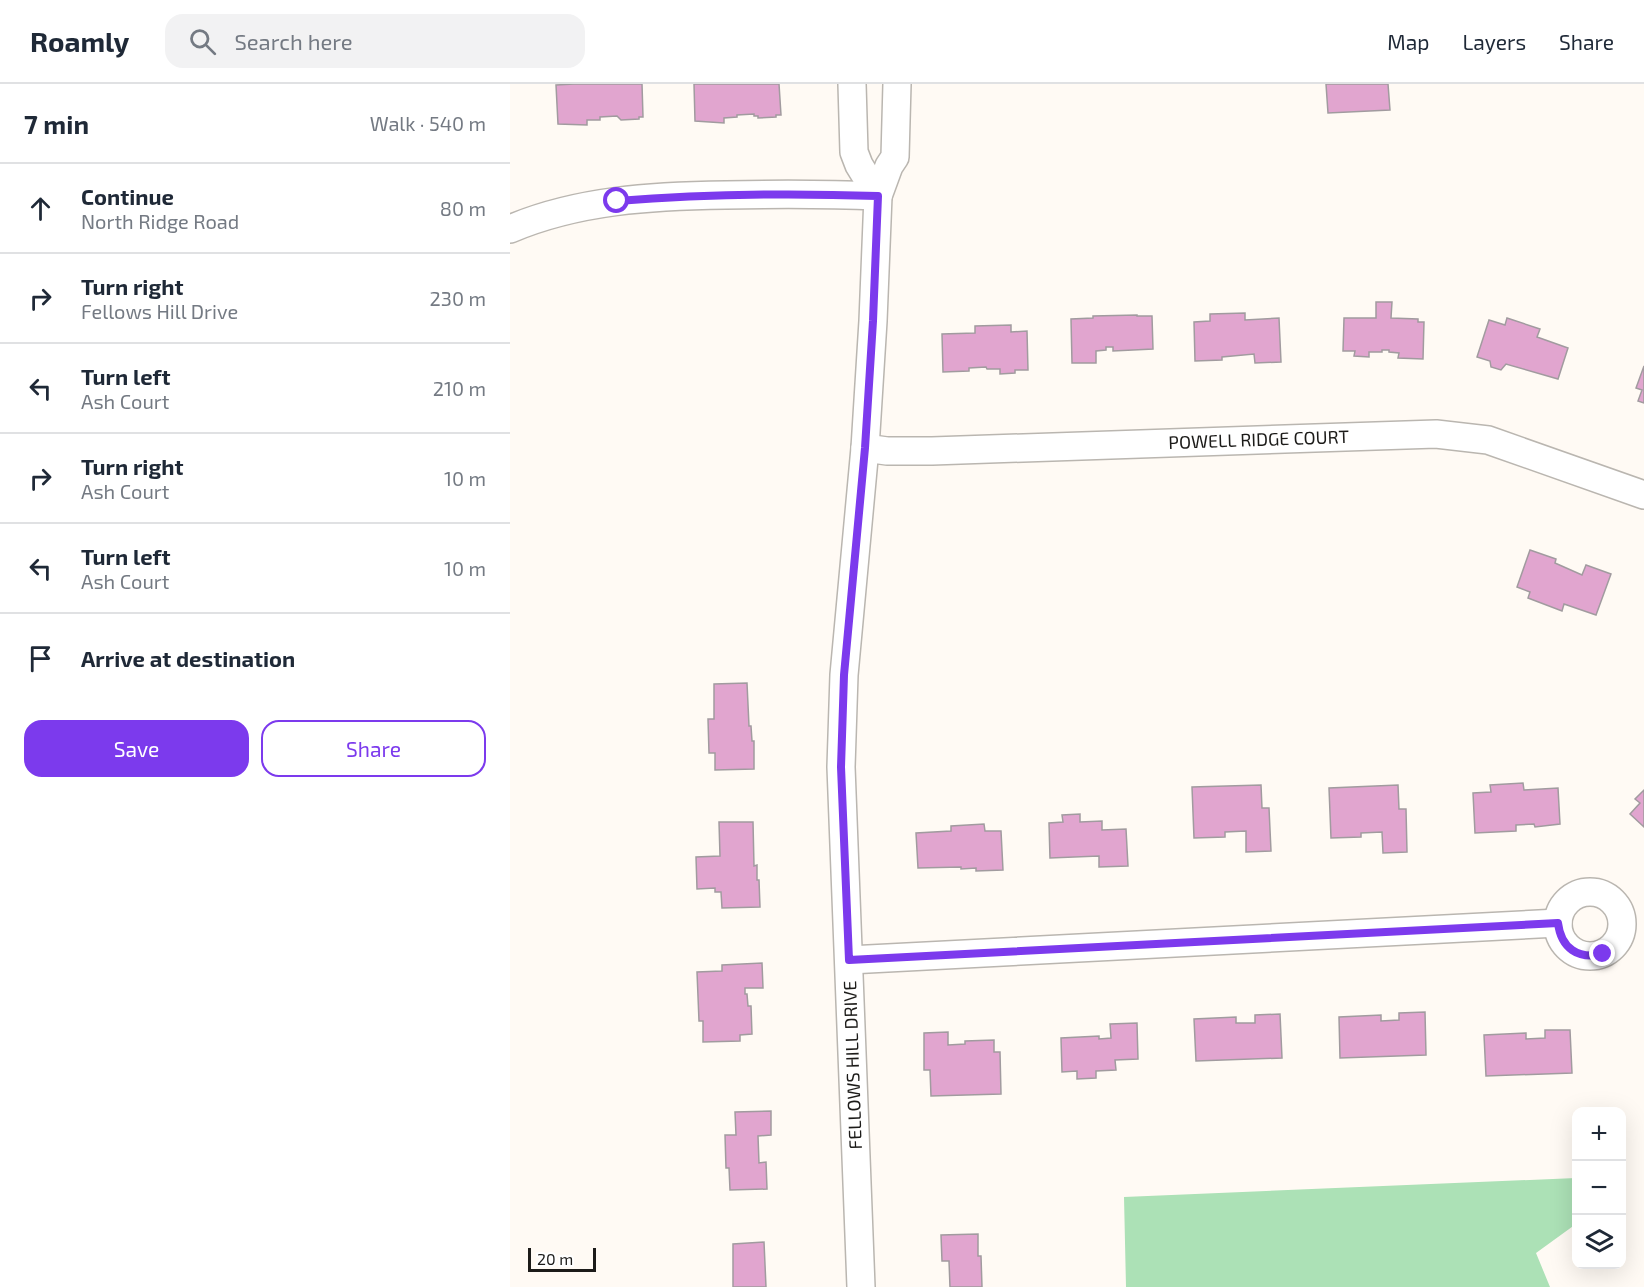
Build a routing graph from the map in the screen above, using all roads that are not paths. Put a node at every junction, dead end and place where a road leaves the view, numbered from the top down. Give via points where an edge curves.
1 (852, 84) edge
2 (897, 84) edge
3 (878, 196) junction
4 (510, 229) edge
5 (865, 448) junction
6 (1644, 495) edge
7 (1558, 923) dead end
8 (849, 960) junction
9 (861, 1287) edge

1 - 3 street via 854,152
2 - 3 street, FELLOWS HILL DRIVE via 895,157
3 - 4 street via 686,196 617,201 554,213
3 - 5 street, FELLOWS HILL DRIVE
5 - 6 street, POWELL RIDGE COURT via 932,451 1436,435 1488,440
5 - 8 street, FELLOWS HILL DRIVE via 844,675 841,756
7 - 8 street
8 - 9 street, FELLOWS HILL DRIVE

